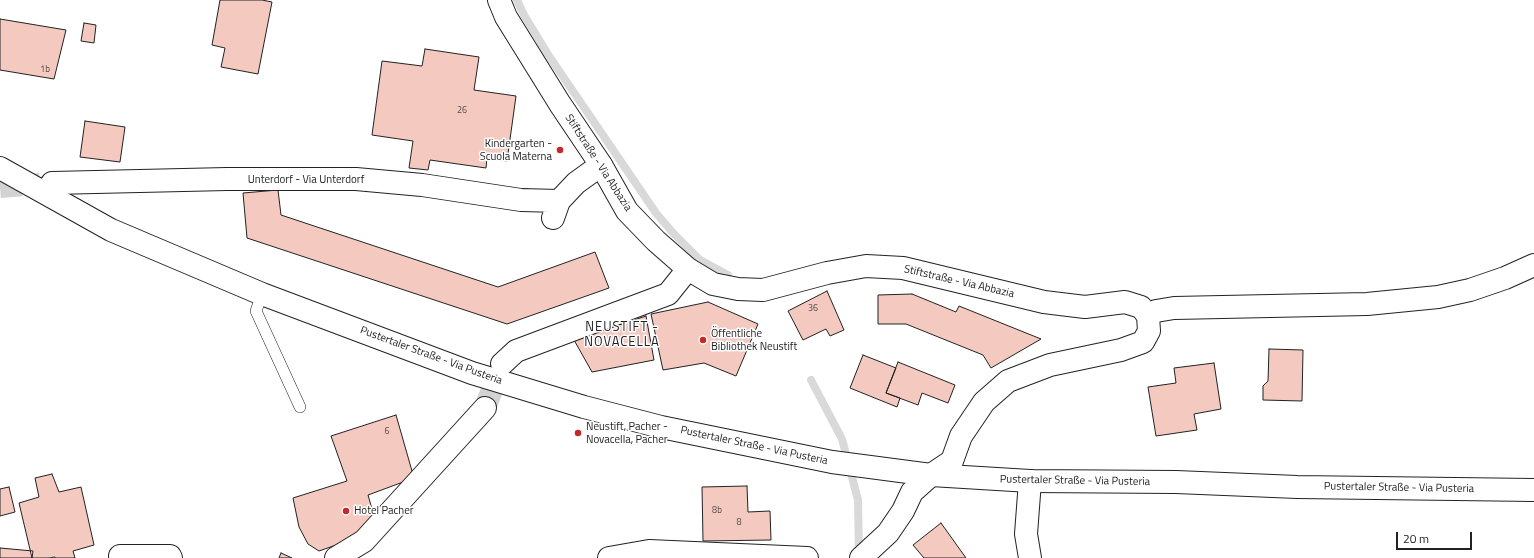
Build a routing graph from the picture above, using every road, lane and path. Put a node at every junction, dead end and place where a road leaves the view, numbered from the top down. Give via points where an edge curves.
1 (499, 0) edge
2 (601, 165) junction
3 (0, 168) edge
4 (52, 183) tunnel mouth
5 (1534, 265) edge
6 (688, 269) junction
7 (262, 294) junction
8 (1148, 316) junction
9 (502, 364) tunnel mouth
10 (300, 407) dead end
11 (485, 408) tunnel mouth
12 (931, 475) junction
13 (1030, 481) junction
14 (1534, 490) edge
15 (120, 556) dead end
16 (862, 557) edge
17 (172, 558) edge
18 (336, 558) edge
19 (609, 558) edge
20 (807, 558) edge
21 (1030, 558) edge

1 - 2 street, Stiftstraße - Via Abbazia via 506,17
2 - 4 street, Unterdorf - Via Unterdorf via 576,183 556,209 521,200 422,185 356,179
2 - 6 street, Stiftstraße - Via Abbazia via 627,210 656,241
3 - 7 street, Pustertaler Straße - Via Pusteria via 111,230
5 - 8 street via 1470,290 1438,297 1367,304 1174,308 1156,311
6 - 8 street, Stiftstraße - Via Abbazia via 713,284 763,290 827,273 866,266 903,268 1044,302 1085,307 1125,302 1141,307
6 - 9 street via 668,294 516,351
7 - 10 lane via 256,311
7 - 12 street, Pustertaler Straße - Via Pusteria via 472,373 584,407 662,427 832,462
8 - 12 street via 1149,331 1143,342 1122,350 1050,365 1008,381 984,402 961,436 952,461
11 - 18 street via 364,541
12 - 13 street, Pustertaler Straße - Via Pusteria
12 - 16 street via 912,492 888,533
13 - 14 street, Pustertaler Straße - Via Pusteria
13 - 21 street via 1026,534
15 - 17 street
19 - 20 street via 649,551

